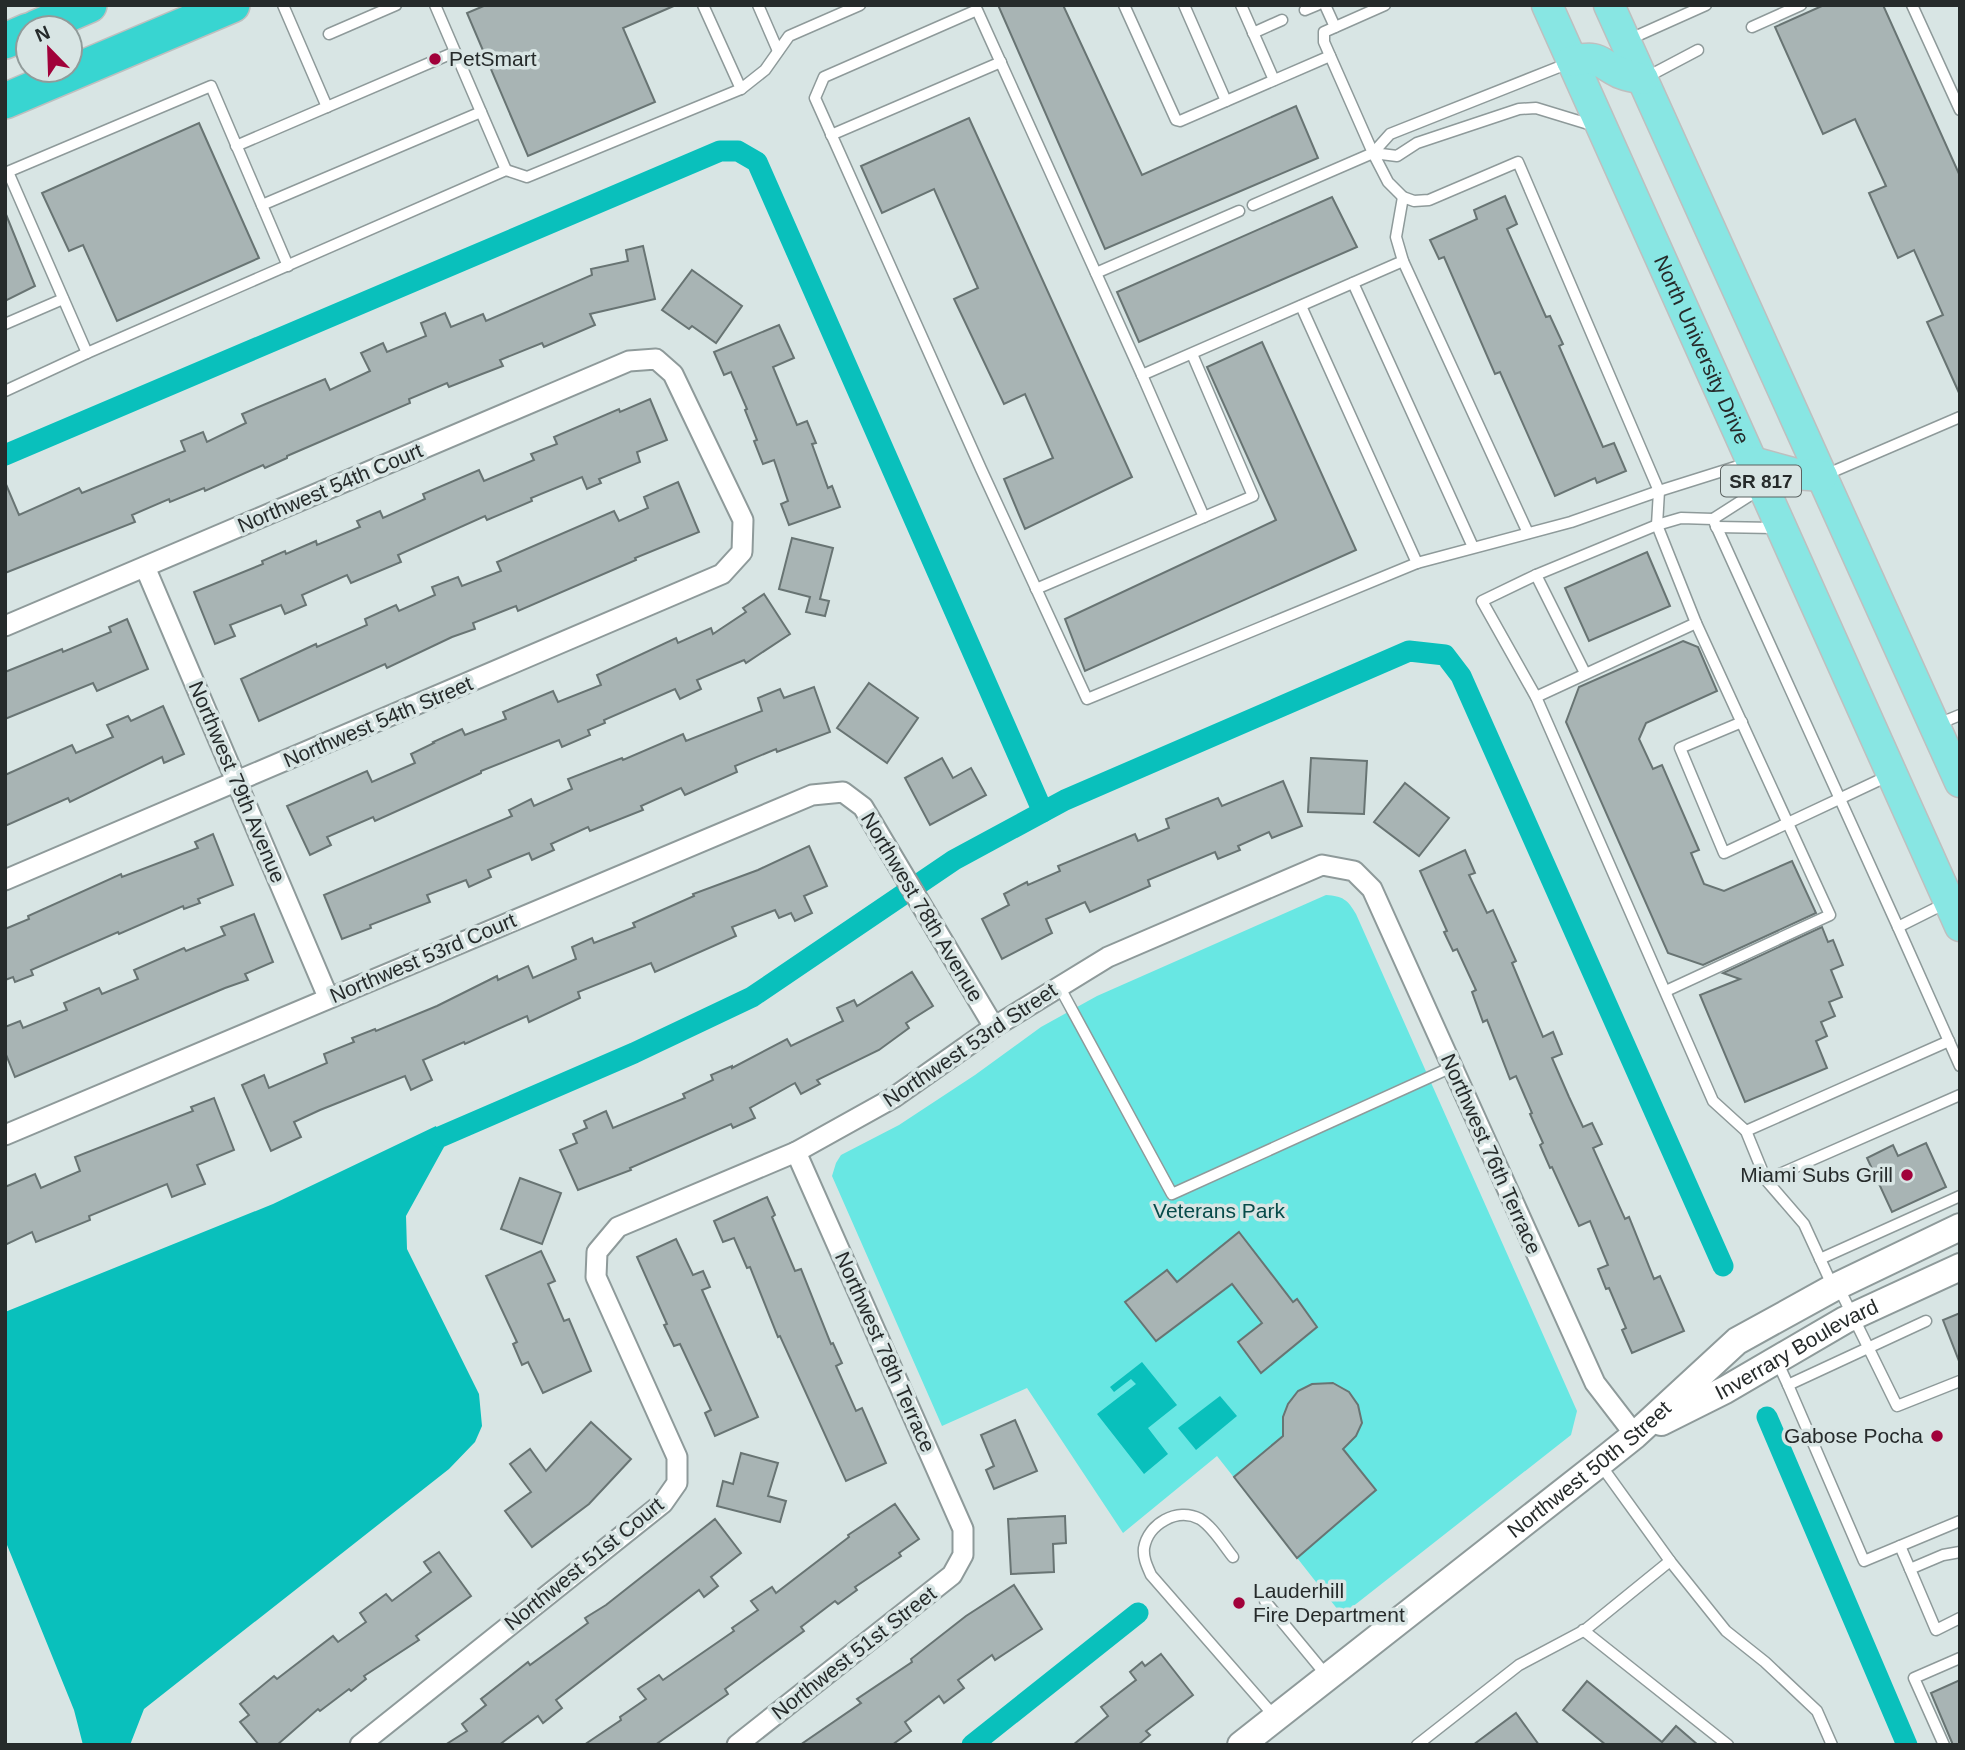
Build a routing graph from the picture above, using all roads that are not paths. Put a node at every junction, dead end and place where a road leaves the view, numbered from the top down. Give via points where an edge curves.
1 (89, 5) edge
2 (232, 5) edge
3 (283, 5) edge
4 (397, 5) edge
5 (435, 5) edge
6 (703, 5) edge
7 (758, 5) edge
8 (860, 5) edge
9 (1124, 5) edge
10 (1184, 5) edge
11 (1241, 5) edge
12 (1317, 5) edge
13 (1325, 5) edge
14 (1385, 5) edge
15 (1548, 5) edge
16 (1609, 5) edge
17 (1706, 5) edge
18 (1801, 5) edge
19 (1912, 5) edge
20 (976, 8) edge
21 (1305, 10) dead end
22 (68, 14) edge
23 (1282, 20) dead end
24 (1335, 27) junction
25 (1752, 27) dead end
26 (1253, 33) junction
27 (329, 34) dead end
28 (1625, 41) junction
29 (1698, 50) dead end
30 (778, 51) junction
31 (455, 52) junction
32 (1330, 56) junction
33 (1572, 61) junction
34 (1001, 62) junction
35 (1643, 79) junction
36 (1274, 80) junction
37 (741, 89) junction
38 (5, 101) edge
39 (1226, 101) junction
40 (327, 107) junction
41 (1960, 110) edge
42 (481, 112) junction
43 (1603, 129) junction
44 (831, 135) junction
45 (236, 146) junction
46 (1373, 153) junction
47 (506, 170) junction
48 (7, 172) edge
49 (1403, 197) junction
50 (262, 205) junction
51 (1253, 205) dead end
52 (1239, 211) dead end
53 (1403, 261) junction
54 (288, 266) junction
55 (1096, 273) junction
56 (1353, 283) junction
57 (63, 299) junction
58 (1301, 306) junction
59 (5, 324) edge
60 (87, 353) junction
61 (1192, 354) junction
62 (656, 359) joint
63 (1142, 376) junction
64 (5, 391) edge
65 (1960, 417) edge
66 (1758, 475) junction
67 (1822, 476) junction
68 (1659, 491) junction
69 (1204, 517) junction
70 (1714, 523) junction
71 (1657, 525) junction
72 (1782, 528) junction
73 (1528, 533) junction
74 (1472, 547) junction
75 (1417, 563) junction
76 (145, 567) junction
77 (1536, 575) junction
78 (1036, 589) junction
79 (1696, 623) junction
80 (5, 626) edge
81 (1585, 673) junction
82 (1536, 697) junction
83 (1947, 720) edge
84 (1742, 722) junction
85 (1892, 774) junction
86 (238, 782) junction
87 (1960, 782) edge
88 (843, 792) joint
89 (1839, 797) junction
90 (1789, 823) junction
91 (1354, 871) joint
92 (5, 880) edge
93 (1954, 914) edge
94 (1898, 927) junction
95 (1059, 986) junction
96 (1666, 991) junction
97 (328, 997) junction
98 (994, 1027) junction
99 (1949, 1041) junction
100 (1960, 1066) edge
101 (1452, 1067) junction
102 (1960, 1095) edge
103 (1746, 1131) junction
104 (5, 1135) edge
105 (796, 1152) junction
106 (1766, 1180) junction
107 (1960, 1196) edge
108 (1960, 1227) edge
109 (597, 1252) joint
110 (1820, 1259) junction
111 (1960, 1267) edge
112 (1835, 1286) junction
113 (1854, 1316) junction
114 (1926, 1321) dead end
115 (1869, 1347) junction
116 (1777, 1360) junction
117 (1960, 1381) edge
118 (1788, 1385) junction
119 (1635, 1435) junction
120 (1600, 1463) junction
121 (1960, 1521) edge
122 (1900, 1546) junction
123 (1960, 1552) edge
124 (963, 1555) joint
125 (1233, 1557) dead end
126 (1670, 1561) junction
127 (1910, 1569) junction
128 (1265, 1601) dead end
129 (1960, 1618) edge
130 (1583, 1630) junction
131 (1960, 1658) edge
132 (1328, 1677) junction
133 (1276, 1717) junction
134 (360, 1745) edge
135 (737, 1745) edge
136 (1241, 1745) edge
137 (1417, 1745) edge
138 (1728, 1745) edge
139 (1832, 1745) edge
140 (1944, 1745) edge

1 - 22 highway
2 - 38 highway
3 - 40 lane
4 - 27 lane
5 - 31 lane
6 - 37 lane
7 - 30 lane
8 - 30 lane via 789,36
9 - 39 lane via 1175,120
10 - 39 lane
11 - 26 lane
12 - 21 lane
13 - 24 lane
14 - 24 lane
15 - 33 main road, North University Drive / SR 817
16 - 28 main road, SR 817
17 - 28 lane
18 - 25 lane
19 - 41 lane
20 - 34 lane
20 - 44 lane via 824,77 815,98
23 - 26 lane
24 - 32 lane via 1324,32
26 - 36 lane
28 - 35 main road, SR 817
29 - 35 lane
30 - 37 lane via 765,70
31 - 40 lane
31 - 42 lane
32 - 36 lane
32 - 46 lane
33 - 35 main road via 1601,60 1621,73
33 - 43 main road, North University Drive / SR 817
33 - 46 lane via 1390,134
34 - 44 lane
34 - 55 lane
35 - 67 main road, SR 817
36 - 39 lane
37 - 47 lane via 527,177
40 - 45 lane
42 - 47 lane
42 - 50 lane
43 - 46 lane via 1527,108 1417,143 1397,156
43 - 66 main road, North University Drive / SR 817
44 - 78 lane
45 - 48 lane via 211,86
45 - 50 lane
46 - 49 lane via 1388,182
46 - 51 lane
47 - 54 lane
48 - 57 lane
49 - 53 lane via 1396,237
49 - 68 lane via 1429,200 1518,162
50 - 54 lane
52 - 55 lane
53 - 56 lane
53 - 73 lane
54 - 60 lane
55 - 63 lane
56 - 58 lane
56 - 74 lane
57 - 59 lane
57 - 60 lane
58 - 61 lane
58 - 75 lane
60 - 64 lane
61 - 63 lane
61 - 69 lane via 1253,496
62 - 76 street, Northwest 54th Court via 629,361
62 - 86 street, Northwest 54th Street via 673,374 743,520 742,552 722,574
63 - 69 lane
65 - 67 lane
66 - 67 main road
66 - 68 lane
66 - 70 lane
66 - 72 main road, North University Drive / SR 817
67 - 83 main road, SR 817
68 - 71 lane
68 - 73 lane
69 - 78 lane
70 - 71 lane via 1681,517
70 - 72 lane
70 - 89 lane
71 - 77 lane
71 - 79 lane
72 - 85 main road, North University Drive / SR 817
73 - 74 lane
74 - 75 lane
75 - 78 lane via 1087,699
76 - 80 street, Northwest 54th Court
76 - 86 street, Northwest 79th Avenue
77 - 81 lane
77 - 82 lane via 1482,601
79 - 81 lane
79 - 84 lane
81 - 82 lane
82 - 96 lane
83 - 87 main road, SR 817
84 - 90 lane
84 - 90 lane via 1680,748 1724,853
85 - 89 lane
85 - 93 main road, North University Drive / SR 817
86 - 92 street, Northwest 54th Street
86 - 97 street, Northwest 79th Avenue
88 - 97 street, Northwest 53rd Court via 812,795
88 - 98 street, Northwest 78th Avenue via 863,807
89 - 90 lane
89 - 94 lane
90 - 96 lane via 1830,915
91 - 95 street, Northwest 53rd Street via 1322,865 1108,957
91 - 101 street, Northwest 76th Terrace via 1372,889
93 - 94 lane
94 - 99 lane
95 - 98 street, Northwest 53rd Street
95 - 101 lane via 1172,1194
96 - 103 lane via 1713,1101
97 - 104 street, Northwest 53rd Court
98 - 105 street, Northwest 53rd Street via 894,1098
99 - 100 lane
99 - 103 lane
101 - 119 street, Northwest 76th Terrace via 1595,1383
102 - 106 lane
103 - 106 lane
105 - 109 street, Northwest 53rd Street via 618,1227
105 - 124 street, Northwest 78th Terrace via 963,1529
106 - 110 lane via 1804,1224
107 - 110 lane
108 - 112 street, Northwest 50th Street
109 - 134 street, Northwest 51st Court via 596,1277 677,1457 677,1483 663,1503
110 - 112 lane
111 - 113 street, Inverrary Boulevard
112 - 113 lane
112 - 119 street, Northwest 50th Street via 1737,1341
113 - 115 lane
113 - 116 street, Inverrary Boulevard
114 - 115 lane
115 - 117 lane via 1897,1406
115 - 118 lane
116 - 118 lane
116 - 119 street, Inverrary Boulevard
118 - 122 lane via 1864,1561
119 - 120 street, Northwest 50th Street
120 - 126 lane
120 - 132 street, Northwest 50th Street
121 - 122 lane
122 - 127 lane
123 - 127 lane
124 - 135 street, Northwest 51st Street via 952,1575
125 - 133 lane via 1199,1519 1186,1516 1171,1516 1156,1525 1144,1550 1151,1575
126 - 130 lane
126 - 139 lane via 1726,1631 1817,1711
127 - 129 lane via 1936,1630
128 - 132 lane
130 - 137 lane via 1519,1665
130 - 138 lane
131 - 140 lane via 1914,1678
132 - 133 street, Northwest 50th Street
133 - 136 street, Northwest 50th Street

